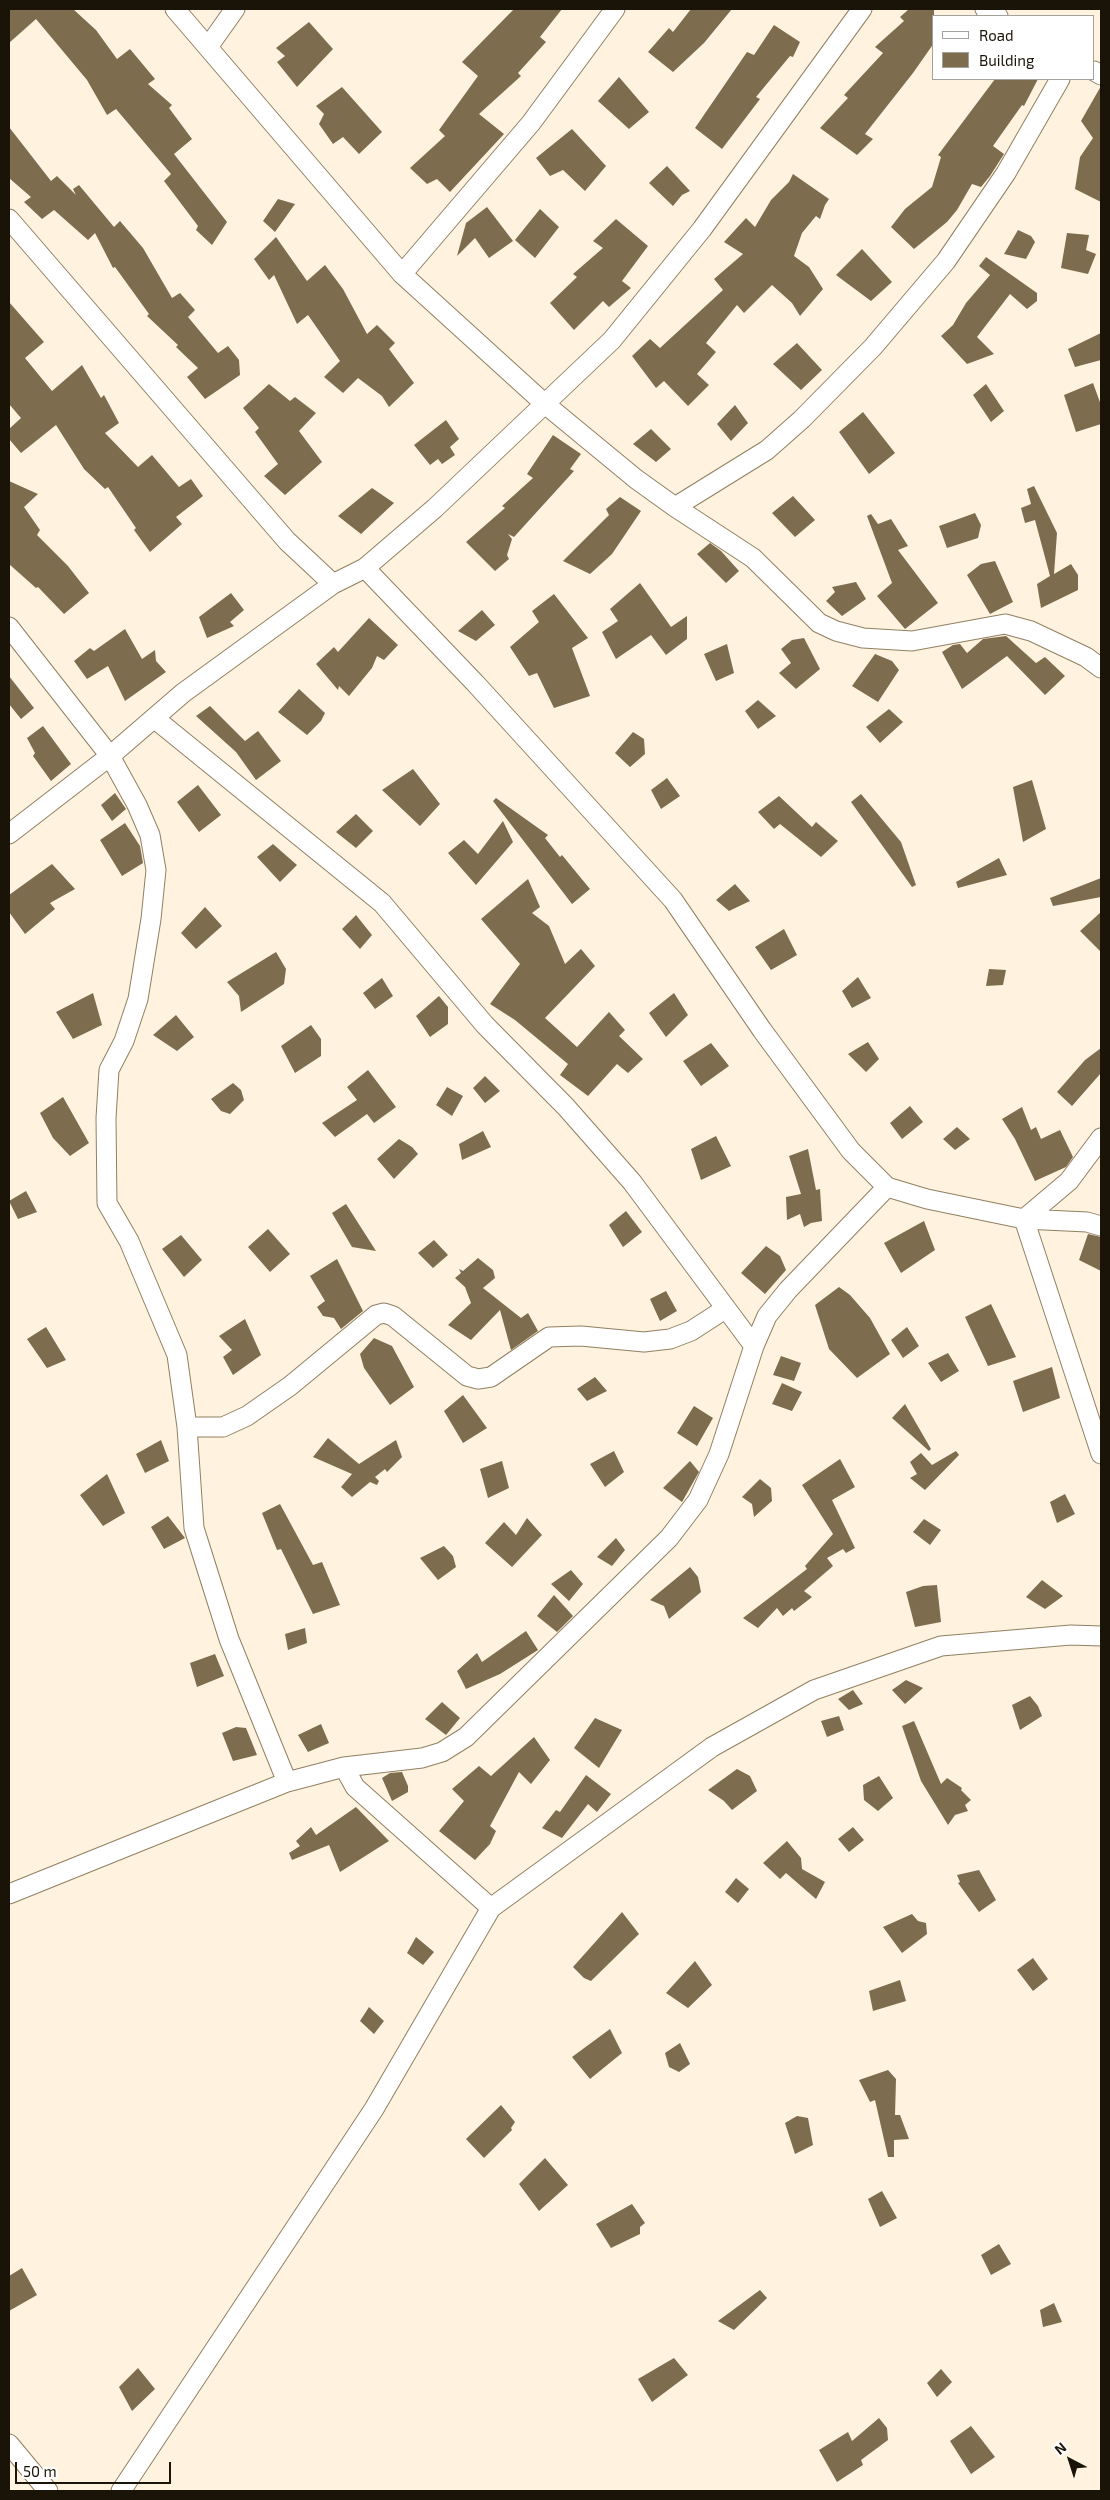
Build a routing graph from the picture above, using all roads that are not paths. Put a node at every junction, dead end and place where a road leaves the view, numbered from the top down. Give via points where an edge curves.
1 (175, 9) edge
2 (235, 9) edge
3 (615, 9) edge
4 (862, 9) edge
5 (208, 47) junction
6 (1059, 80) edge
7 (9, 219) edge
8 (402, 274) junction
9 (545, 404) junction
10 (675, 507) junction
11 (365, 568) junction
12 (333, 584) junction
13 (9, 627) edge
14 (1101, 668) edge
15 (154, 718) junction
16 (110, 756) junction
17 (9, 834) edge
18 (1101, 1138) edge
19 (887, 1187) junction
20 (1024, 1219) junction
21 (1101, 1226) edge
22 (725, 1309) junction
23 (754, 1346) junction
24 (187, 1427) junction
25 (1101, 1454) edge
26 (1101, 1636) edge
27 (344, 1767) junction
28 (287, 1782) junction
29 (9, 1894) edge
30 (491, 1908) junction
31 (9, 2444) edge
32 (48, 2491) edge
33 (121, 2491) edge

1 - 5 street
2 - 5 street
3 - 8 street via 531,123
4 - 9 street via 702,229 612,340
5 - 8 street
6 - 10 street via 1006,173 946,261 873,347 767,450
7 - 12 street via 286,541
8 - 9 street
9 - 10 street
9 - 11 street via 435,508
10 - 14 street via 752,558 819,623 836,631 863,638 912,641 1005,624 1031,631 1086,657
11 - 12 street
11 - 19 street via 673,900 762,1030 851,1151
12 - 15 street via 182,693
13 - 16 street
15 - 16 street
15 - 22 street via 382,903 485,1025 566,1107 632,1182
16 - 17 street
16 - 24 street via 150,834 156,870 138,999 124,1041 109,1070 107,1203 129,1242 177,1355
18 - 20 street via 1069,1181
19 - 20 street via 927,1199
19 - 23 street via 788,1290 767,1316
20 - 21 street via 1087,1222
20 - 25 street
22 - 23 street
22 - 24 street via 691,1331 670,1339 644,1342 549,1336 491,1377 478,1379 467,1376 384,1313 247,1416 222,1427
23 - 27 street via 719,1454 698,1500 669,1538 466,1738 442,1752 422,1758
24 - 28 street via 194,1528 229,1639
26 - 30 street via 1071,1635 941,1646 814,1690 712,1747
27 - 28 street
27 - 30 street via 355,1787
28 - 29 street
30 - 33 street via 374,2108
31 - 32 street

